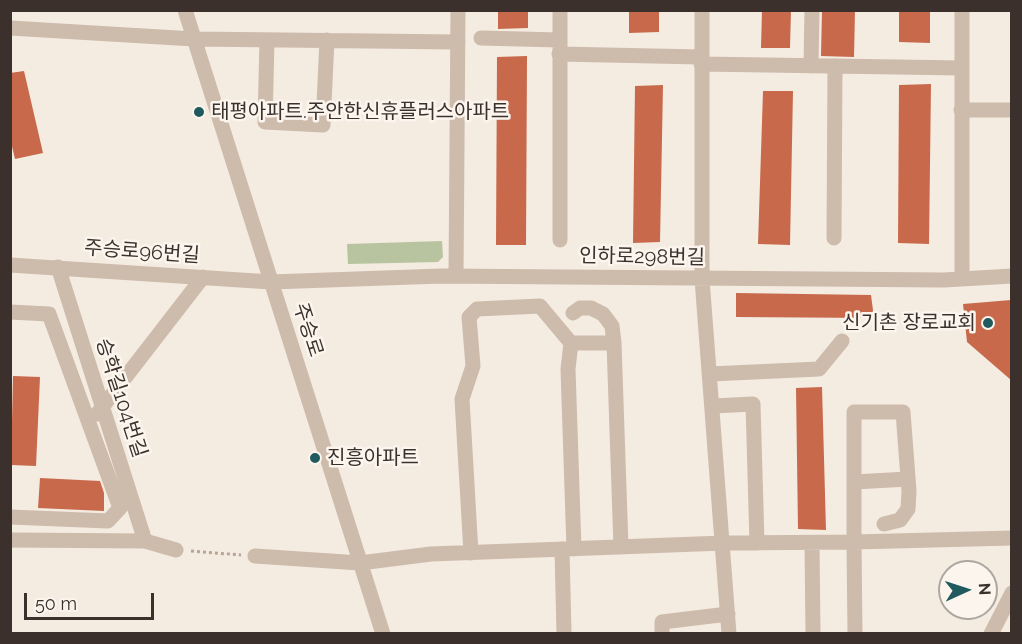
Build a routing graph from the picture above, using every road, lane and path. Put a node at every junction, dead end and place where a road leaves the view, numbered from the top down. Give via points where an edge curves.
1 (185, 10) edge
2 (458, 10) edge
3 (560, 10) edge
4 (702, 10) edge
5 (812, 10) edge
6 (962, 10) edge
7 (10, 28) edge
8 (481, 38) dead end
9 (194, 39) junction
10 (267, 40) junction
11 (327, 40) junction
12 (458, 42) junction
13 (559, 47) junction
14 (701, 61) junction
15 (811, 66) junction
16 (836, 66) junction
17 (962, 68) junction
18 (961, 110) junction
19 (1011, 110) edge
20 (834, 238) dead end
21 (560, 240) dead end
22 (10, 265) edge
23 (58, 267) junction
24 (456, 276) junction
25 (1011, 276) edge
26 (203, 277) junction
27 (702, 279) junction
28 (962, 279) junction
29 (271, 282) junction
30 (10, 312) edge
31 (573, 313) dead end
32 (842, 341) dead end
33 (571, 343) junction
34 (614, 343) junction
35 (710, 374) junction
36 (713, 406) junction
37 (103, 409) junction
38 (88, 421) junction
39 (908, 478) junction
40 (854, 482) junction
41 (10, 517) edge
42 (884, 524) dead end
43 (1011, 538) edge
44 (10, 540) edge
45 (145, 541) junction
46 (854, 542) junction
47 (724, 543) junction
48 (757, 543) junction
49 (812, 543) junction
50 (621, 547) junction
51 (568, 549) junction
52 (176, 550) joint
53 (471, 553) junction
54 (255, 556) joint
55 (360, 563) junction
56 (1011, 594) edge
57 (728, 614) junction
58 (381, 630) edge
59 (396, 633) edge
60 (564, 633) edge
61 (662, 633) edge
62 (729, 633) edge
63 (813, 633) edge
64 (855, 633) edge
65 (991, 633) edge

1 - 9 street, 주승로
2 - 12 street
3 - 13 street
4 - 14 street
5 - 15 street
6 - 17 street
7 - 9 street
8 - 13 street
9 - 10 street
9 - 29 street, 주승로
10 - 11 street
10 - 11 street via 265,122 323,125
11 - 12 street
12 - 24 street
13 - 14 street
13 - 21 street
14 - 15 street
14 - 27 street
15 - 16 street
16 - 17 street
16 - 20 street
17 - 18 street
18 - 19 street
18 - 28 street
22 - 23 street, 주승로96번길
23 - 26 street, 주승로96번길
23 - 37 street, 승학길104번길
24 - 27 street, 인하로298번길
24 - 29 street, 인하로298번길
25 - 28 street, 인하로298번길
26 - 29 street, 주승로96번길
26 - 37 street
27 - 28 street, 인하로298번길
27 - 35 street
29 - 55 street, 주승로
30 - 38 street via 49,314
31 - 34 street via 591,308 603,314 612,326
32 - 35 street via 819,369
33 - 34 street
33 - 51 street
33 - 53 street via 540,306 477,309 469,317 473,366 462,399
34 - 50 street
35 - 36 street
36 - 47 street
36 - 48 street via 753,404
37 - 38 street
37 - 45 street, 승학길104번길
38 - 41 street via 120,508 108,521
39 - 40 street
39 - 40 street via 903,412 854,412
39 - 42 street via 908,509 900,520
40 - 46 street
43 - 46 street
44 - 45 street
45 - 52 street
46 - 49 street
46 - 64 street
47 - 48 street
47 - 50 street
47 - 57 street
48 - 49 street
49 - 63 street
50 - 51 street
51 - 53 street
51 - 60 street
52 - 54 path
53 - 55 street
54 - 55 street
55 - 58 street, 주승로
56 - 65 street
57 - 61 street via 662,622
57 - 62 street
58 - 59 street

